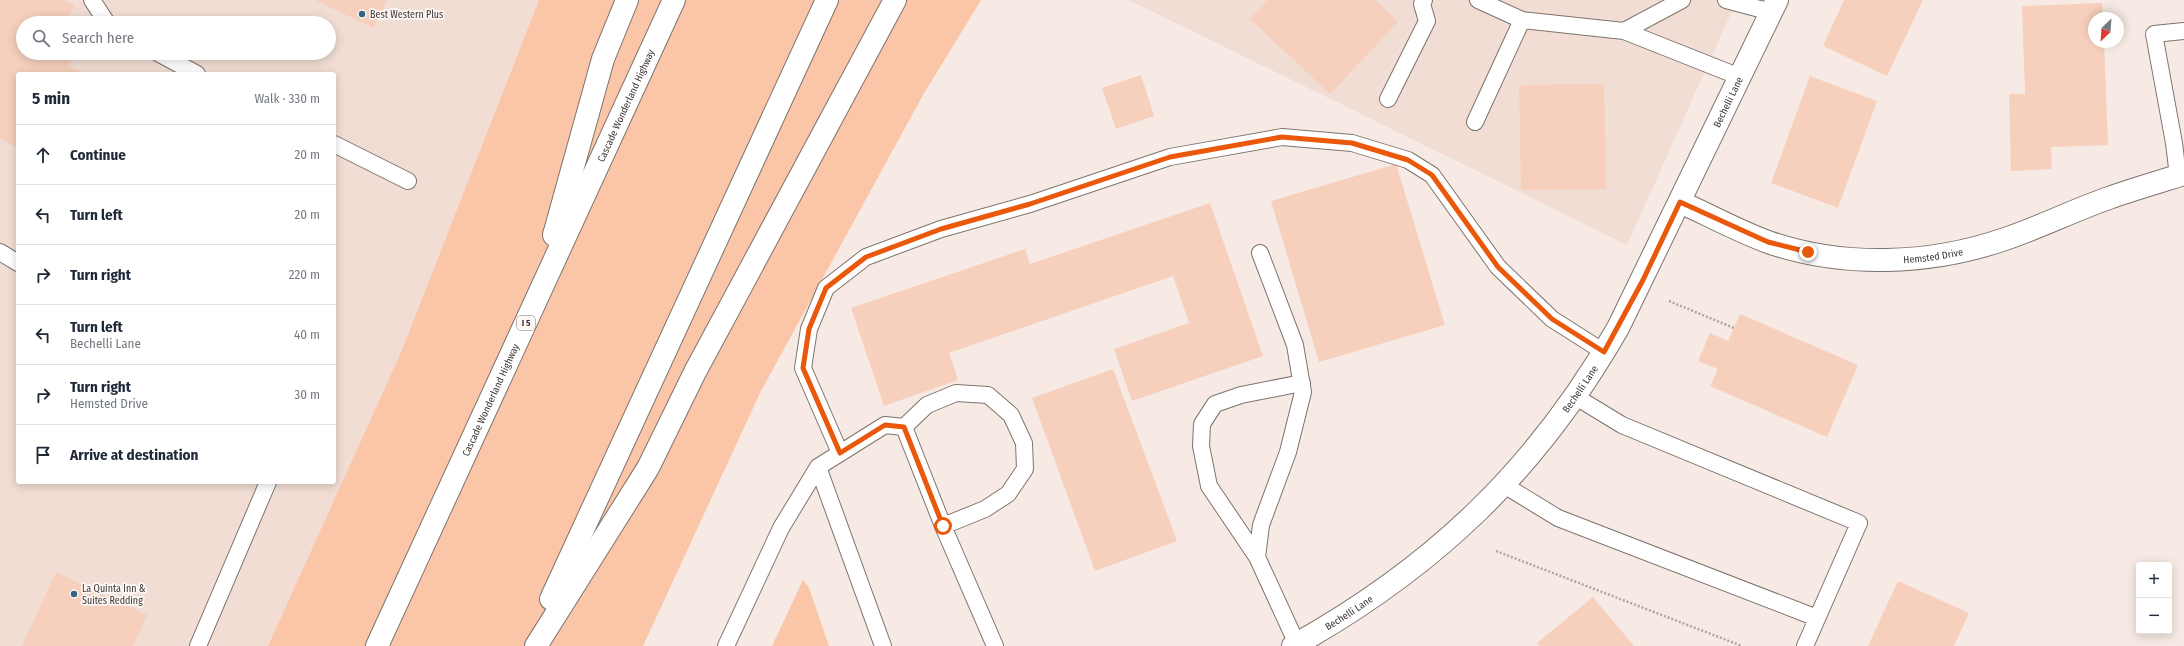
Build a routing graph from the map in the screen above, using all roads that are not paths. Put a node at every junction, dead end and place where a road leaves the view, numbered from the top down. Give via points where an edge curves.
1 (92, 0) edge
2 (627, 0) edge
3 (674, 0) edge
4 (827, 0) edge
5 (895, 0) edge
6 (1424, 0) edge
7 (1478, 0) edge
8 (1682, 0) edge
9 (1726, 0) edge
10 (1774, 6) edge
11 (102, 16) edge
12 (1522, 20) junction
13 (1624, 30) junction
14 (2184, 31) edge
15 (171, 60) edge
16 (193, 72) edge
17 (1740, 77) junction
18 (1388, 99) dead end
19 (1474, 122) dead end
20 (336, 145) edge
21 (2181, 175) edge
22 (408, 181) dead end
23 (1680, 202) junction
24 (0, 252) edge
25 (1260, 253) dead end
26 (16, 262) edge
27 (534, 306) junction
28 (1604, 352) junction
29 (1302, 383) junction
30 (1576, 397) junction
31 (904, 427) junction
32 (840, 453) junction
33 (818, 467) junction
34 (267, 484) edge
35 (1504, 485) junction
36 (943, 526) junction
37 (1257, 557) junction
38 (1817, 618) junction
39 (1295, 645) edge
40 (198, 646) edge
41 (377, 646) edge
42 (530, 646) edge
43 (536, 646) edge
44 (726, 646) edge
45 (884, 646) edge
46 (995, 646) edge
47 (1805, 646) edge

1 - 11 lane
2 - 27 main road via 603,59
3 - 27 main road, Cascade Wonderland Highway / I 5
4 - 42 main road
5 - 43 main road via 713,338 648,468
6 - 18 lane via 1422,4 1427,21
7 - 12 lane
8 - 13 lane
9 - 10 lane
10 - 17 main road, Bechelli Lane
12 - 13 lane
12 - 19 lane
13 - 17 lane
14 - 21 lane via 2154,34
15 - 16 lane
17 - 23 main road, Bechelli Lane
20 - 22 lane
21 - 23 main road, Hemsted Drive via 2109,198 2028,231 1980,247 1954,254 1905,259 1841,258 1788,248 1768,242
23 - 28 main road, Bechelli Lane via 1643,280
24 - 26 lane
25 - 29 lane via 1295,345
27 - 41 main road, Cascade Wonderland Highway / I 5
28 - 30 main road, Bechelli Lane
28 - 32 lane via 1552,319 1498,267 1432,175 1408,160 1352,143 1282,137 1170,157 1030,204 941,229 866,257 826,288 809,329 803,368
29 - 37 lane via 1303,392 1288,452 1261,525
29 - 37 lane via 1241,395 1215,404 1202,424 1201,446 1209,486
30 - 35 main road, Bechelli Lane via 1542,442
30 - 38 lane via 1622,425 1859,523
31 - 32 lane via 885,425
31 - 36 lane
31 - 36 lane via 926,405 956,392 988,395 1011,415 1024,443 1025,469 1008,494 985,509
32 - 33 lane
33 - 44 lane via 781,528
33 - 45 lane
34 - 40 lane
35 - 38 lane via 1558,518
35 - 39 main road, Bechelli Lane via 1462,527 1411,570 1338,621
36 - 46 lane
37 - 39 lane
38 - 47 lane

